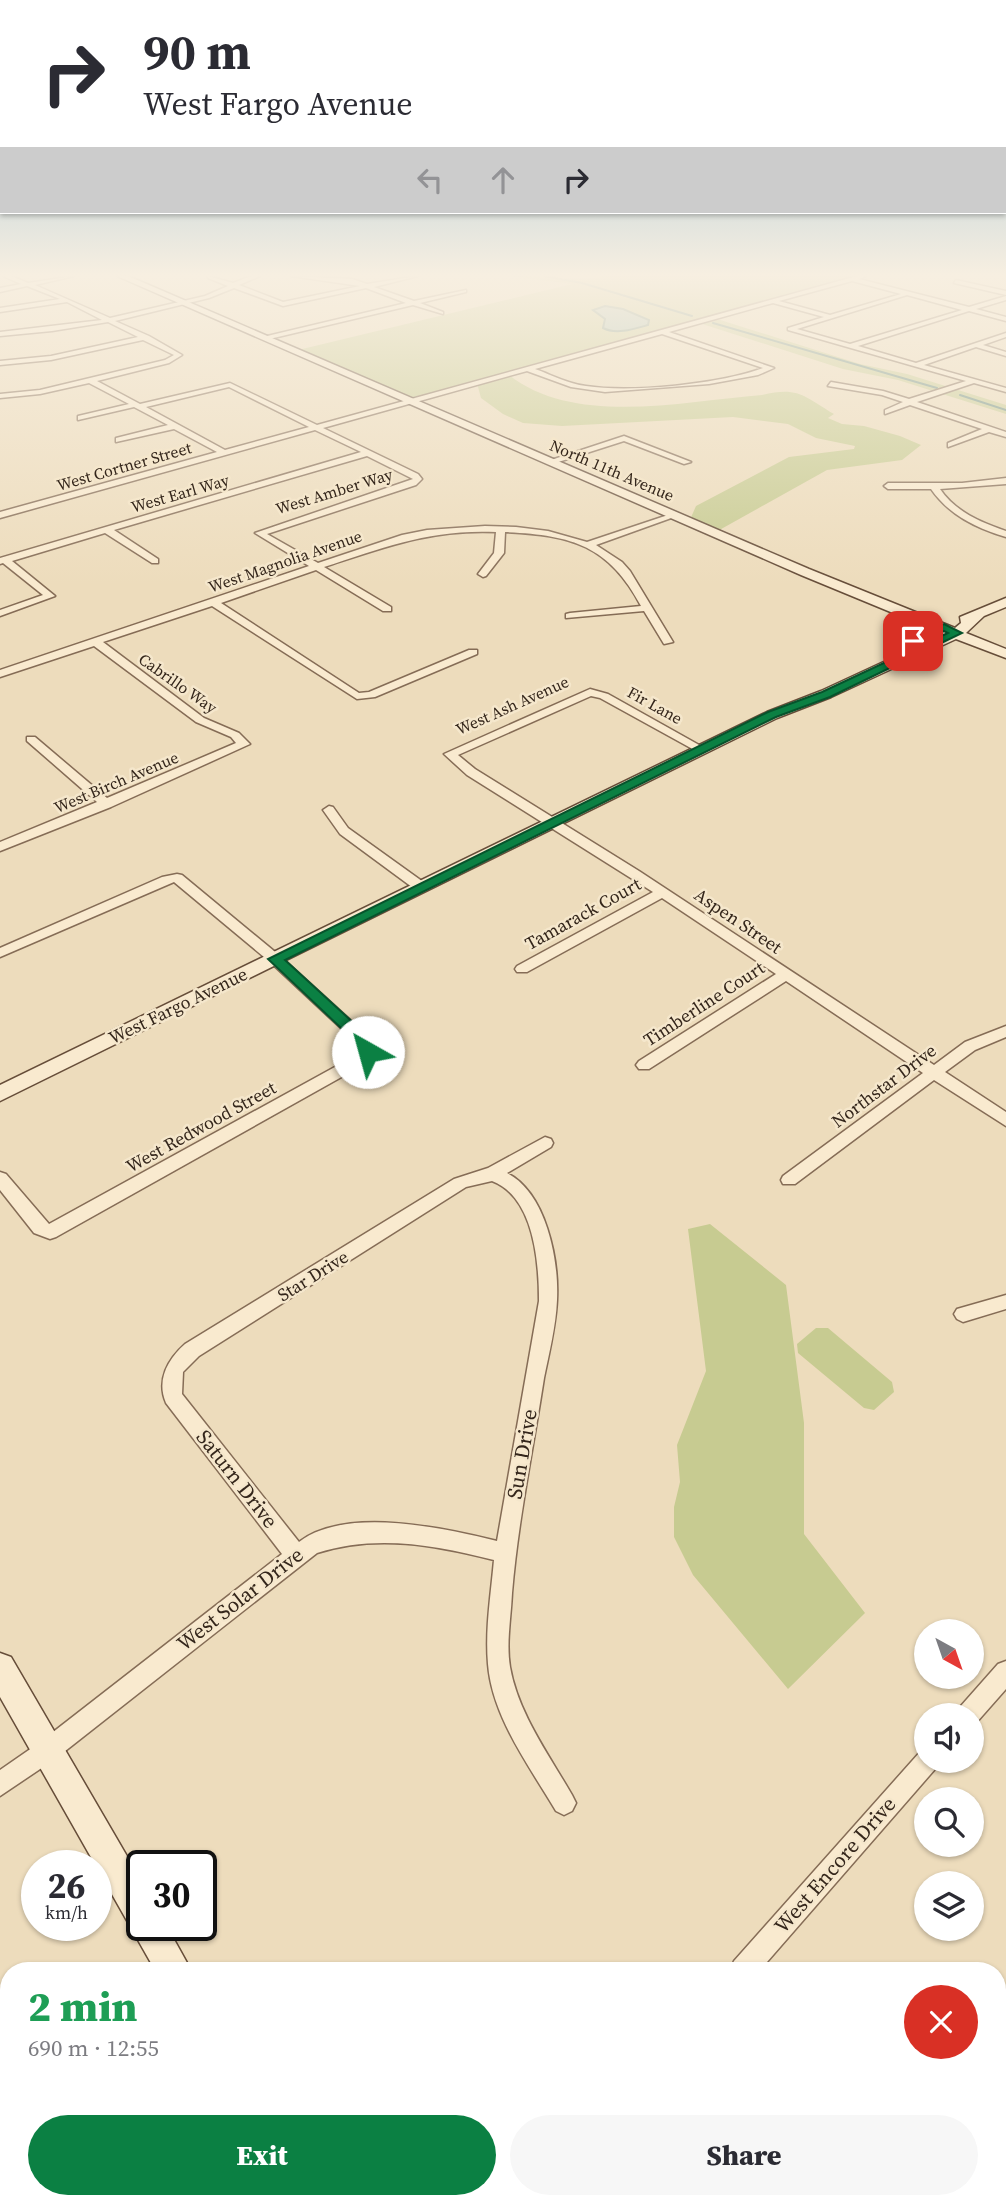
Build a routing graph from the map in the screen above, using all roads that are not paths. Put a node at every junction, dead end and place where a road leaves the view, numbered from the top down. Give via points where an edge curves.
1 (94, 379) edge
2 (358, 379) edge
3 (492, 379) edge
4 (555, 379) edge
5 (730, 379) edge
6 (967, 379) edge
7 (90, 380) junction
8 (974, 381) junction
9 (831, 384) dead end
10 (1006, 390) edge
11 (0, 396) edge
12 (410, 402) junction
13 (909, 402) junction
14 (136, 406) junction
15 (888, 412) dead end
16 (81, 418) dead end
17 (174, 426) junction
18 (318, 427) junction
19 (989, 429) junction
20 (1006, 435) edge
21 (119, 440) dead end
22 (951, 445) dead end
23 (224, 453) junction
24 (367, 453) junction
25 (549, 462) junction
26 (687, 462) dead end
27 (418, 479) joint
28 (1006, 481) edge
29 (888, 486) dead end
30 (933, 486) junction
31 (671, 514) junction
32 (0, 515) edge
33 (107, 530) junction
34 (501, 530) junction
35 (1006, 534) edge
36 (587, 545) junction
37 (3, 561) edge
38 (155, 561) dead end
39 (316, 567) junction
40 (483, 574) dead end
41 (213, 602) junction
42 (1006, 602) edge
43 (646, 608) junction
44 (387, 609) dead end
45 (0, 613) edge
46 (570, 616) dead end
47 (945, 632) junction
48 (96, 642) junction
49 (668, 642) dead end
50 (473, 653) dead end
51 (1006, 654) edge
52 (1006, 664) edge
53 (0, 674) edge
54 (590, 692) joint
55 (31, 739) dead end
56 (244, 744) joint
57 (702, 750) junction
58 (450, 754) joint
59 (107, 804) junction
60 (329, 810) dead end
61 (554, 822) junction
62 (0, 847) edge
63 (421, 887) junction
64 (662, 892) junction
65 (0, 953) edge
66 (275, 959) junction
67 (522, 969) dead end
68 (785, 975) junction
69 (1006, 1031) edge
70 (644, 1065) dead end
71 (934, 1072) junction
72 (0, 1094) edge
73 (1006, 1120) edge
74 (545, 1143) dead end
75 (491, 1174) junction
76 (0, 1178) edge
77 (789, 1180) dead end
78 (1006, 1302) edge
79 (963, 1314) dead end
80 (178, 1405) joint
81 (505, 1553) junction
82 (295, 1554) junction
83 (0, 1668) edge
84 (1006, 1672) edge
85 (979, 1703) edge
86 (47, 1751) junction
87 (917, 1773) edge
88 (0, 1784) edge
89 (564, 1803) dead end
90 (126, 1887) edge
91 (157, 1941) edge
92 (169, 1962) edge
93 (750, 1962) edge

1 - 7 street
2 - 12 main road, North 11th Avenue
3 - 12 street, West Cortner Street
4 - 5 street via 597,389
6 - 8 street
7 - 11 street
7 - 14 street
8 - 10 street
8 - 13 street
9 - 13 street
12 - 18 street, West Cortner Street
12 - 25 main road, North 11th Avenue
13 - 15 street
13 - 19 street
14 - 16 street
14 - 17 street
14 - 18 street via 229,385
17 - 21 street
17 - 23 street
18 - 23 street, West Cortner Street
18 - 24 street
19 - 20 street
19 - 22 street
23 - 32 street, West Cortner Street
24 - 27 street
24 - 33 street, West Earl Way
25 - 26 street via 624,438
25 - 31 main road, North 11th Avenue
27 - 39 street, West Amber Way via 260,533
28 - 30 street
29 - 30 street
30 - 35 street via 959,514
31 - 36 street
31 - 47 main road, North 11th Avenue
33 - 37 street, West Earl Way
33 - 38 street
34 - 36 street, West Magnolia Avenue via 555,534
34 - 39 street, West Magnolia Avenue via 421,532
34 - 40 street via 499,553
36 - 43 street, West Magnolia Avenue via 618,562
37 - 45 street via 50,596
39 - 41 street, West Magnolia Avenue
39 - 44 street
41 - 48 street, West Magnolia Avenue
41 - 50 street via 362,697
42 - 47 main road, West Fargo Avenue
43 - 46 street
43 - 49 street, West Magnolia Avenue
47 - 51 main road, North 11th Avenue
47 - 52 main road, North 11th Avenue
47 - 57 main road, West Fargo Avenue
48 - 53 street, West Magnolia Avenue
48 - 56 street, Cabrillo Way via 200,720 241,738
54 - 57 street, Fir Lane via 604,695
54 - 58 street, West Ash Avenue
55 - 59 street
56 - 59 street, West Birch Avenue
57 - 61 main road, West Fargo Avenue
58 - 61 street, Aspen Street via 471,772
59 - 62 street, West Birch Avenue
60 - 63 street via 344,831
61 - 63 main road, West Fargo Avenue
61 - 64 street, Aspen Street
63 - 66 main road, West Fargo Avenue
64 - 67 street, Tamarack Court
64 - 68 street, Aspen Street
65 - 66 street via 177,878
66 - 72 main road, West Fargo Avenue
66 - 76 street, West Redwood Street via 365,1042 368,1052 358,1062 50,1232 40,1228
68 - 70 street, Timberline Court
68 - 71 street, Aspen Street
69 - 71 street, Northstar Drive via 970,1046
71 - 73 street, Aspen Street
71 - 77 street, Northstar Drive
74 - 75 street
75 - 80 street, Star Drive via 460,1183 185,1356 170,1380
75 - 81 street, Sun Drive via 513,1184 536,1220 549,1274
78 - 79 street
80 - 82 street, Saturn Drive
81 - 82 street, West Solar Drive via 438,1538 374,1531 325,1539
81 - 89 street, Sun Drive via 498,1638 504,1693
82 - 86 street, West Solar Drive
83 - 86 main road
84 - 85 street
86 - 88 street, West Solar Drive
86 - 90 main road
87 - 93 street, West Encore Drive
91 - 92 main road

